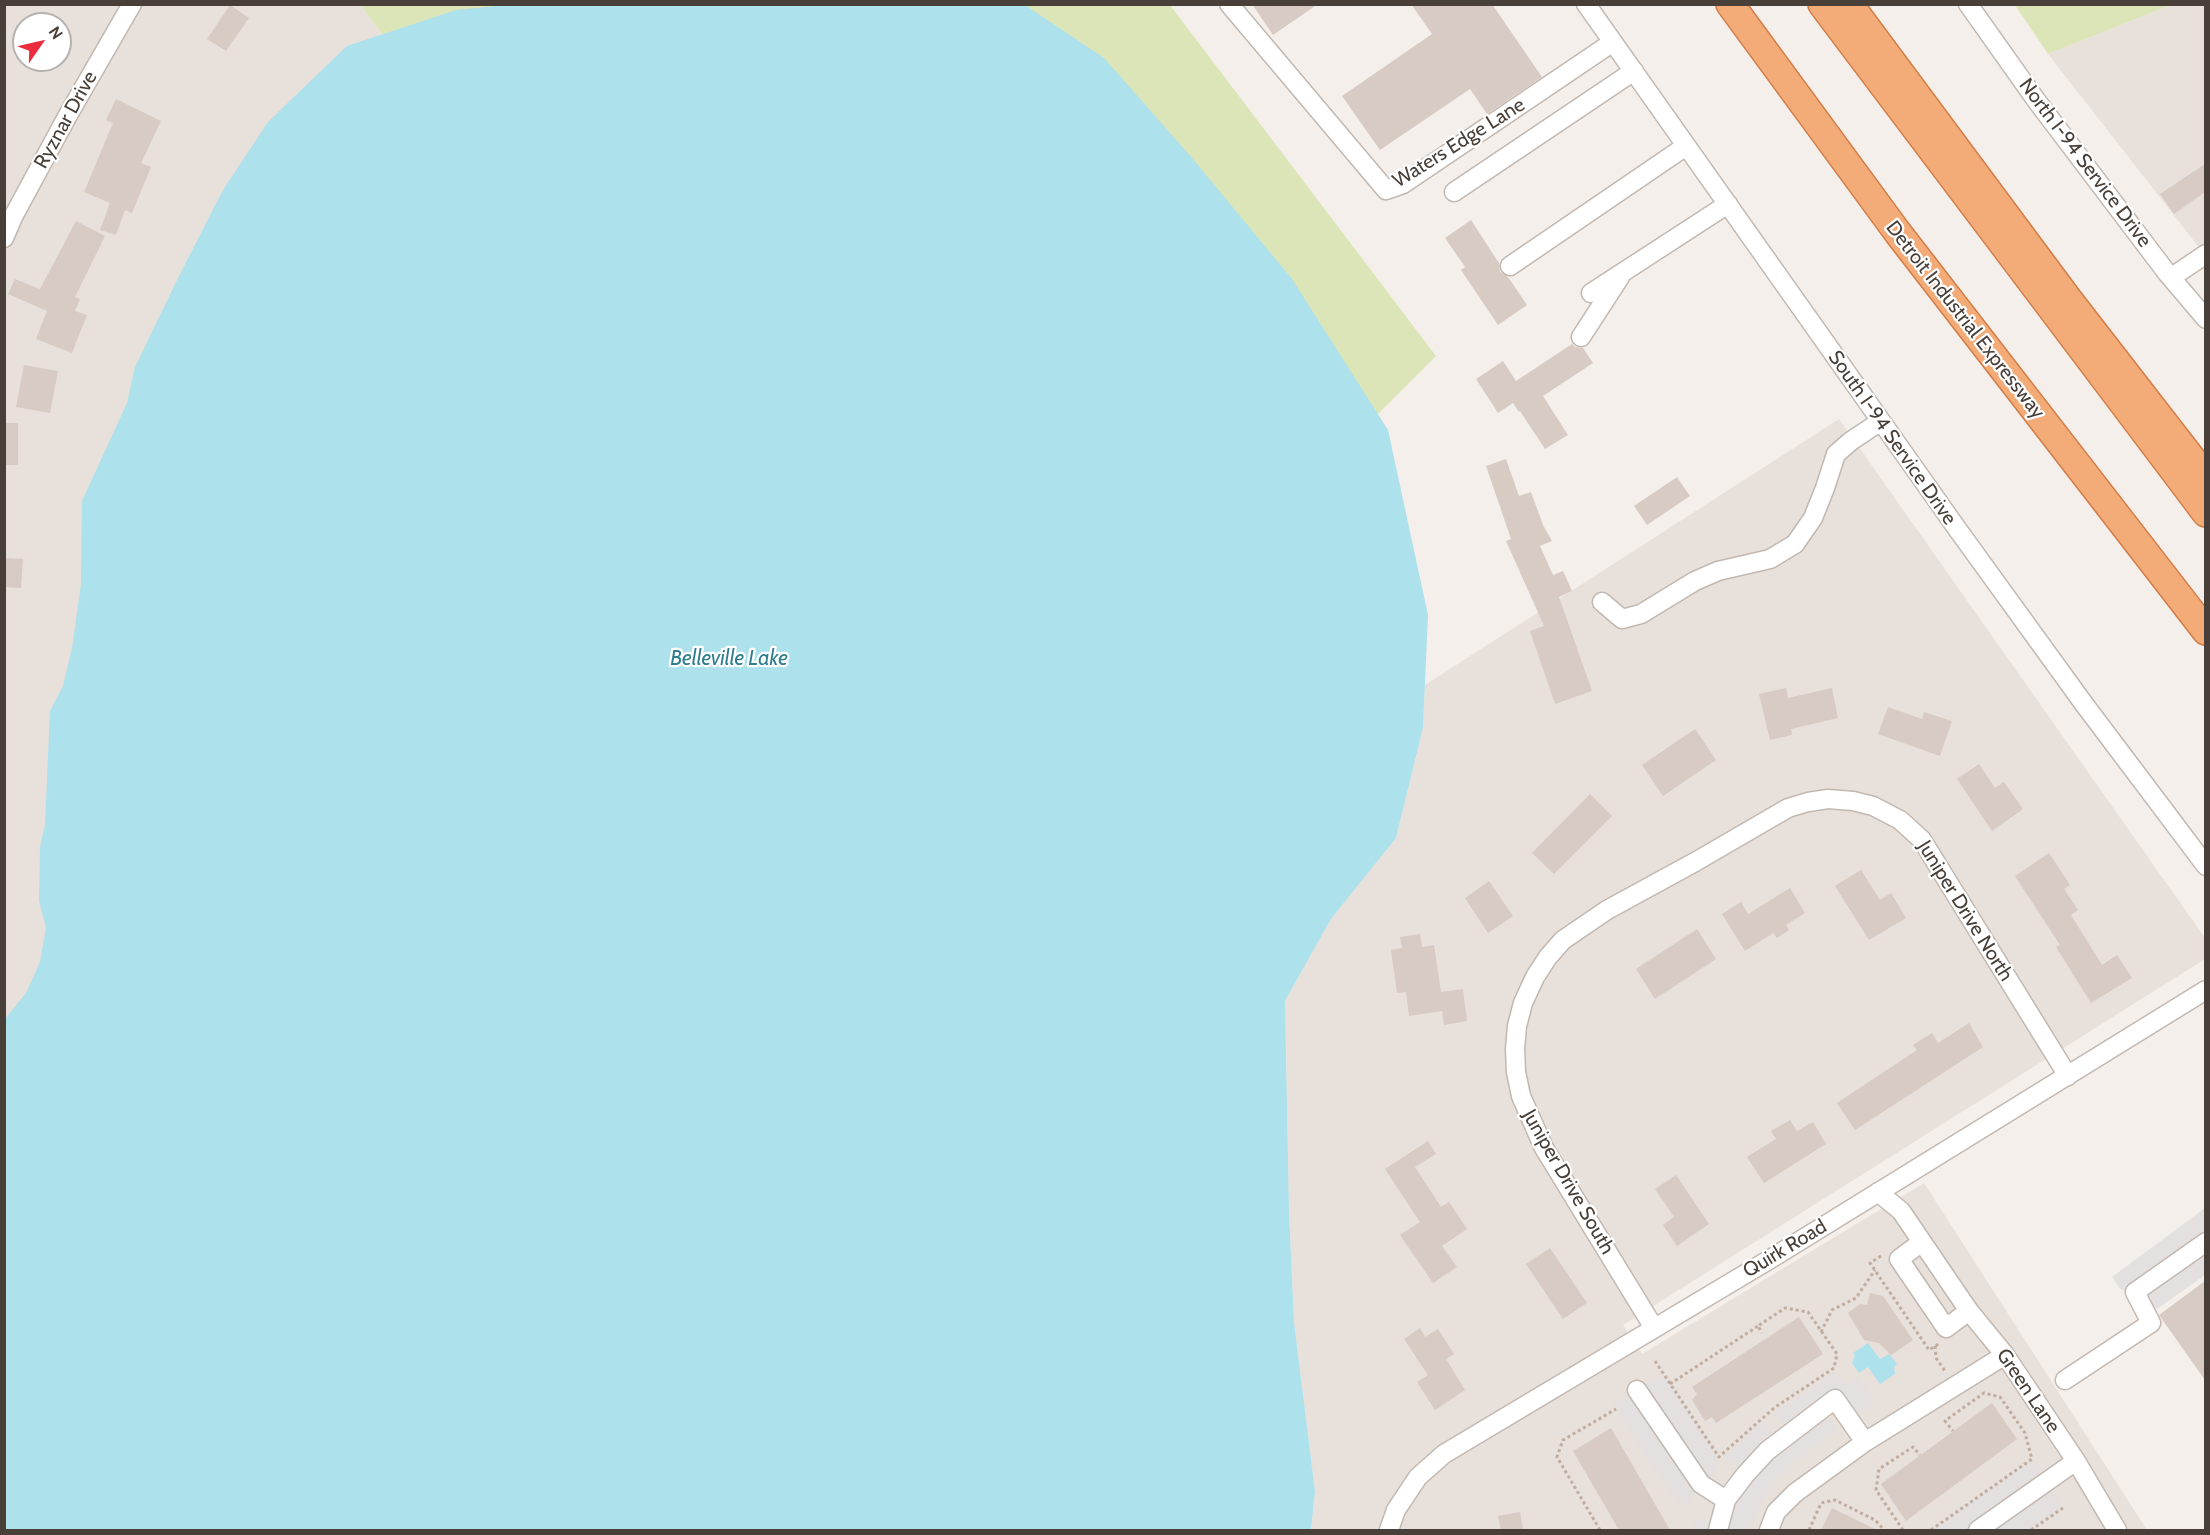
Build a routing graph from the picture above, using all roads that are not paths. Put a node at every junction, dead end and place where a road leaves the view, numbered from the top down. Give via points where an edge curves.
1 (132, 4) edge
2 (1230, 4) edge
3 (1587, 4) edge
4 (1822, 4) edge
5 (1849, 4) edge
6 (1968, 4) edge
7 (1731, 5) edge
8 (1613, 42) junction
9 (1634, 71) junction
10 (1686, 146) junction
11 (1454, 192) dead end
12 (1728, 204) junction
13 (4, 238) edge
14 (2205, 254) edge
15 (1509, 266) dead end
16 (1624, 270) junction
17 (2172, 277) junction
18 (1591, 292) dead end
19 (2205, 319) edge
20 (1581, 337) dead end
21 (1881, 421) junction
22 (2205, 477) edge
23 (2205, 513) edge
24 (1602, 602) dead end
25 (2205, 631) edge
26 (1695, 862) joint
27 (2205, 866) edge
28 (2205, 990) edge
29 (2068, 1076) junction
30 (1878, 1192) junction
31 (2205, 1242) edge
32 (1927, 1249) junction
33 (1969, 1311) junction
34 (1654, 1328) junction
35 (2005, 1355) junction
36 (2065, 1380) dead end
37 (1637, 1390) dead end
38 (1865, 1442) junction
39 (2076, 1461) junction
40 (1726, 1500) junction
41 (1389, 1530) edge
42 (1718, 1530) edge
43 (1769, 1530) edge
44 (1978, 1530) edge
45 (2117, 1530) edge

1 - 13 street, Ryznar Drive via 68,114
2 - 8 street, Waters Edge Lane via 1386,189 1403,184
3 - 8 street, South I-94 Service Drive
4 - 23 highway
5 - 22 highway
6 - 17 street, North I-94 Service Drive
7 - 25 highway, Detroit Industrial Expressway via 1898,233
8 - 9 street, South I-94 Service Drive
9 - 10 street, South I-94 Service Drive
9 - 11 street
10 - 12 street, South I-94 Service Drive
10 - 15 street
12 - 16 street
12 - 21 street, South I-94 Service Drive
14 - 17 street
16 - 18 street
16 - 20 street
17 - 19 street, North I-94 Service Drive
21 - 24 street via 1836,454 1813,518 1795,544 1770,559 1695,580 1641,615 1622,619
21 - 27 street, South I-94 Service Drive
26 - 29 street, Juniper Drive North via 1774,814 1808,802 1853,801 1887,812 1922,840
26 - 34 street, Juniper Drive South via 1607,910 1563,940 1531,986 1517,1026 1516,1072 1536,1131
28 - 29 street, Quirk Road
29 - 30 street, Quirk Road
30 - 32 street, Green Lane via 1901,1211
30 - 34 street, Quirk Road
31 - 36 street via 2134,1292 2151,1323
32 - 33 street, Green Lane
32 - 33 street via 1899,1259 1946,1328
33 - 35 street, Green Lane
34 - 41 street, Quirk Road via 1444,1454 1418,1477 1396,1510
35 - 38 street
35 - 39 street, Green Lane
37 - 40 street via 1701,1484
38 - 40 street via 1835,1399 1767,1451
38 - 43 street via 1795,1493 1776,1512
39 - 44 street
39 - 45 street, Green Lane
40 - 42 street

